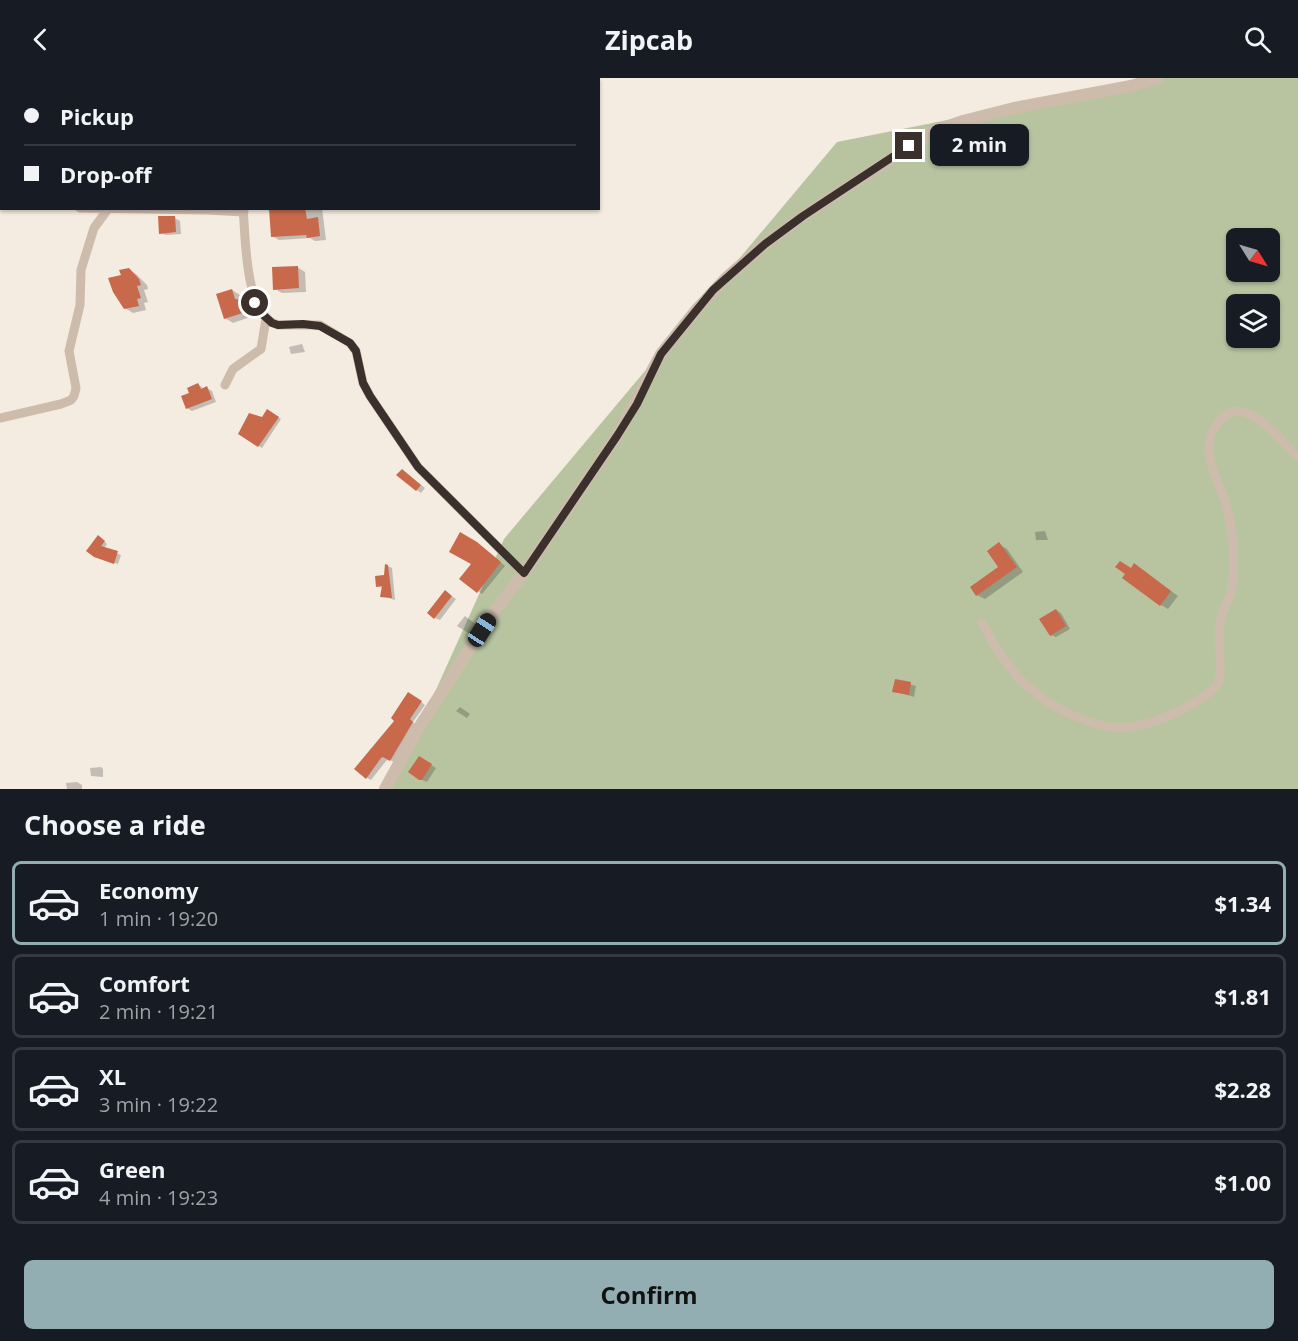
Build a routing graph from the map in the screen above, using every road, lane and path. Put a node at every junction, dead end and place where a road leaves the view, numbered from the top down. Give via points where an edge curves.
1 (1158, 78) edge
2 (107, 210) edge
3 (208, 210) edge
4 (243, 210) edge
5 (266, 319) junction
6 (225, 385) dead end
7 (0, 418) edge
8 (1298, 458) edge
9 (524, 573) junction
10 (982, 623) dead end
11 (395, 770) junction
12 (385, 789) edge
13 (394, 789) edge

1 - 9 street via 1014,108 932,132 765,244 713,290 661,354 617,436
2 - 7 street via 94,228 81,270 80,305 69,351 74,396 61,404
3 - 4 street
4 - 5 street via 255,303
5 - 6 street via 261,349 233,369
5 - 9 street via 278,325 320,326 350,343 370,396 418,467
8 - 10 street via 1259,419 1242,410 1223,416 1212,434 1209,455 1226,504 1233,541 1230,593 1221,617 1218,683 1212,691 1174,714 1144,726 1126,728 1102,726 1055,707 1027,687 1002,658
9 - 11 street via 456,668
11 - 12 street
11 - 13 street

